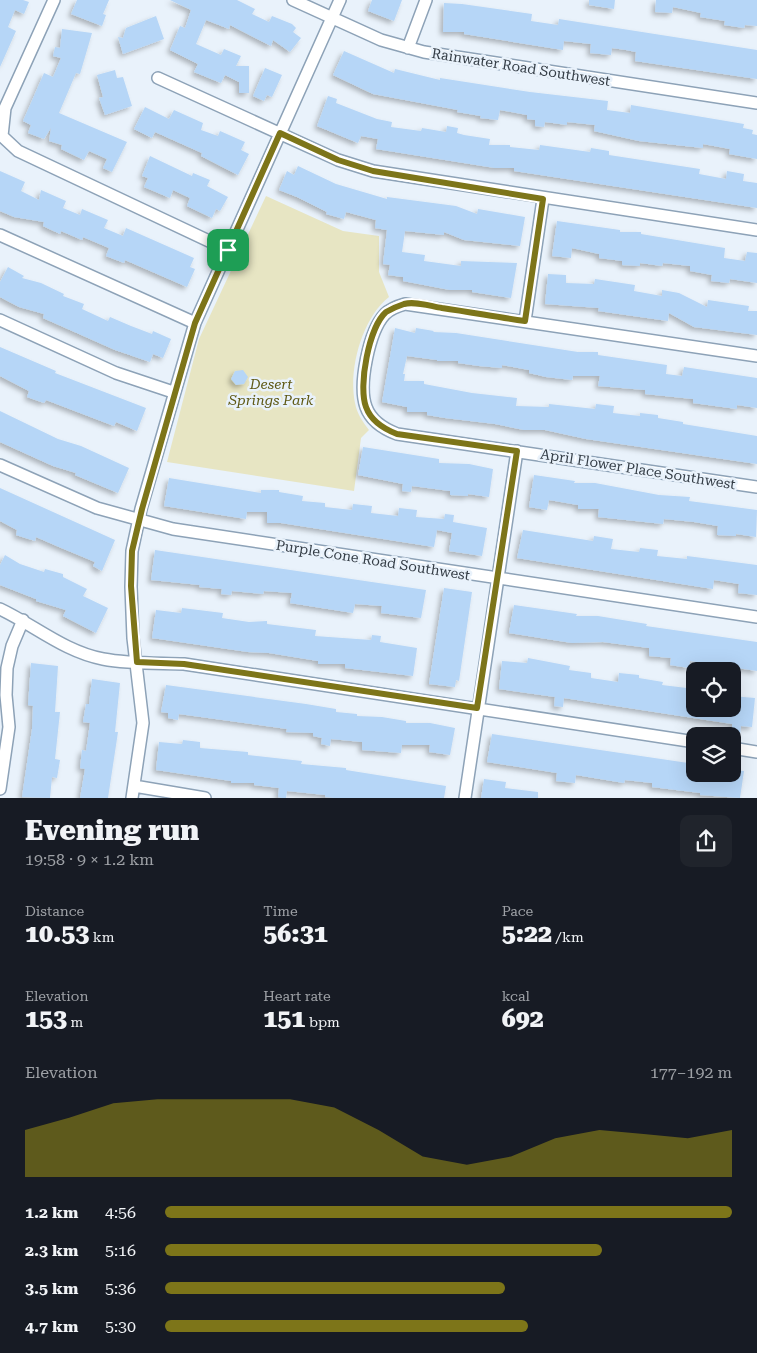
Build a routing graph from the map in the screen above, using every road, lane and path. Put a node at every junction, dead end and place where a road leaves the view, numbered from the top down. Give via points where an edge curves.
1 (54, 0) edge
2 (293, 0) edge
3 (340, 0) edge
4 (426, 0) edge
5 (333, 18) junction
6 (408, 48) junction
7 (158, 78) dead end
8 (757, 102) edge
9 (280, 133) junction
10 (1, 136) edge
11 (543, 199) junction
12 (757, 230) edge
13 (0, 234) edge
14 (228, 250) junction
15 (0, 320) edge
16 (525, 321) junction
17 (195, 323) junction
18 (757, 356) edge
19 (174, 392) junction
20 (517, 451) junction
21 (0, 465) edge
22 (757, 487) edge
23 (139, 520) junction
24 (499, 578) junction
25 (0, 609) edge
26 (757, 617) edge
27 (23, 620) junction
28 (137, 662) junction
29 (477, 708) junction
30 (686, 741) edge
31 (3, 747) edge
32 (741, 749) edge
33 (757, 752) edge
34 (134, 786) junction
35 (0, 790) edge
36 (132, 798) edge
37 (205, 798) edge
38 (465, 798) edge

1 - 10 street via 5,108
2 - 5 street, Rainwater Road Southwest
3 - 5 street
4 - 6 street
5 - 6 street, Rainwater Road Southwest via 381,40
5 - 9 street
6 - 8 street, Rainwater Road Southwest
7 - 9 street
9 - 11 street via 338,160 373,171
9 - 14 street
10 - 14 street via 18,151
11 - 12 street
11 - 16 street
13 - 17 street
14 - 17 street
15 - 19 street via 116,373
16 - 18 street, April Flower Place Southwest
16 - 20 street, April Flower Place Southwest via 405,304 386,312 374,331 363,390 366,407 385,430
17 - 19 street
19 - 23 street
20 - 22 street, April Flower Place Southwest
20 - 24 street
21 - 23 street, Purple Cone Road Southwest via 97,508
23 - 24 street, Purple Cone Road Southwest via 212,536
23 - 28 street via 132,551 131,586
24 - 26 street, Purple Cone Road Southwest
24 - 29 street
25 - 27 street
27 - 28 street via 65,646 103,659
27 - 31 street via 7,668 9,727
28 - 29 street via 184,664
28 - 34 street via 143,723
29 - 30 street
29 - 38 street
31 - 35 street
32 - 33 street
34 - 36 street
34 - 37 street

